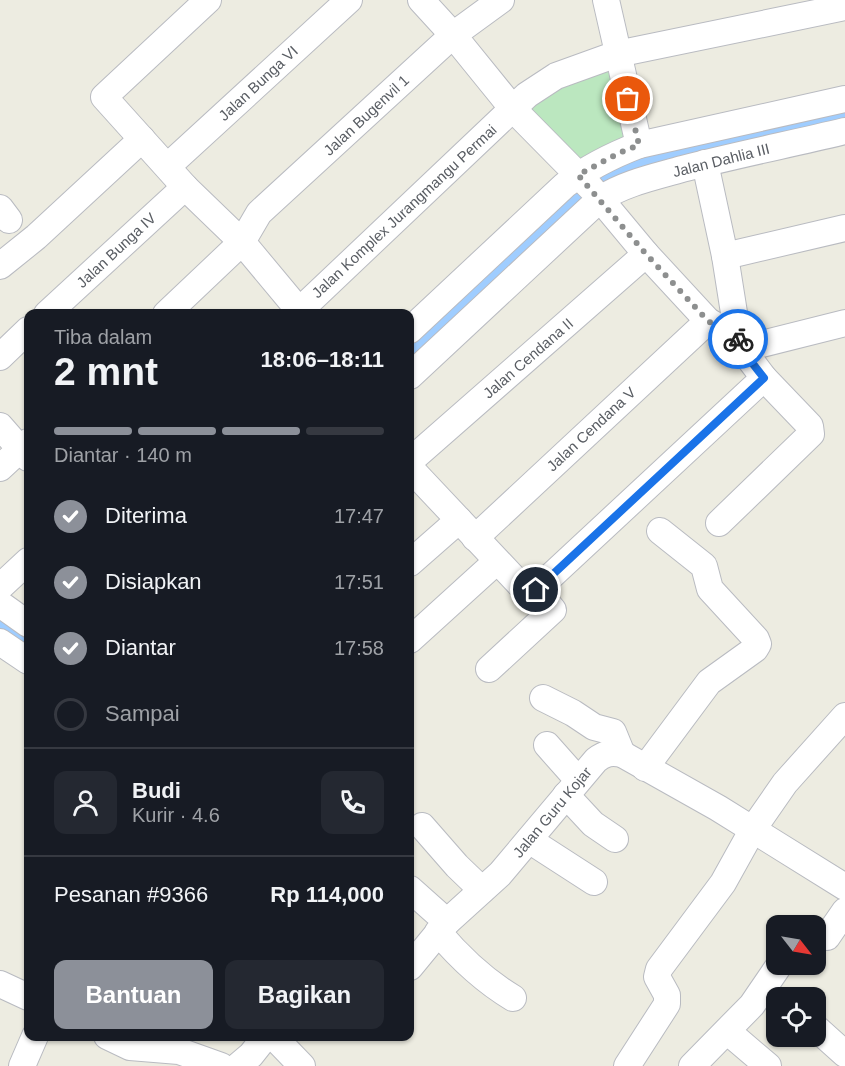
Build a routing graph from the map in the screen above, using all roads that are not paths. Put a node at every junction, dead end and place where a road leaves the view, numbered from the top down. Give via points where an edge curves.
1 (208, 0) edge
2 (349, 0) edge
3 (421, 0) edge
4 (501, 0) edge
5 (606, 0) edge
6 (845, 7) edge
7 (453, 35) junction
8 (617, 54) junction
9 (845, 99) edge
10 (513, 109) junction
11 (845, 131) edge
12 (142, 139) junction
13 (639, 145) junction
14 (705, 163) junction
15 (168, 166) junction
16 (587, 185) junction
17 (185, 187) junction
18 (845, 228) edge
19 (242, 242) junction
20 (646, 254) junction
21 (731, 255) junction
22 (0, 266) edge
23 (52, 309) edge
24 (171, 309) edge
25 (297, 309) edge
26 (302, 309) edge
27 (708, 321) junction
28 (845, 323) edge
29 (414, 327) edge
30 (24, 334) edge
31 (740, 344) junction
32 (0, 357) edge
33 (414, 372) edge
34 (764, 378) junction
35 (0, 426) edge
36 (24, 448) edge
37 (24, 451) edge
38 (414, 458) edge
39 (0, 468) edge
40 (414, 472) edge
41 (718, 522) dead end
42 (467, 529) junction
43 (660, 531) dead end
44 (414, 561) edge
45 (497, 561) junction
46 (24, 565) edge
47 (0, 587) edge
48 (536, 590) junction
49 (0, 604) edge
50 (24, 621) edge
51 (414, 636) edge
52 (0, 642) edge
53 (24, 658) edge
54 (489, 669) dead end
55 (543, 698) dead end
56 (845, 716) edge
57 (547, 746) dead end
58 (622, 754) junction
59 (645, 768) junction
60 (572, 787) junction
61 (422, 826) dead end
62 (753, 829) junction
63 (615, 839) dead end
64 (529, 840) junction
65 (594, 882) dead end
66 (845, 887) edge
67 (482, 890) junction
68 (414, 894) edge
69 (845, 911) edge
70 (443, 927) junction
71 (826, 937) edge
72 (414, 962) edge
73 (772, 975) edge
74 (0, 984) edge
75 (24, 995) edge
76 (513, 998) dead end
77 (727, 1031) junction
78 (826, 1037) edge
79 (33, 1041) edge
80 (117, 1041) edge
81 (262, 1041) edge
82 (278, 1041) edge
83 (163, 1050) edge
84 (845, 1054) edge
85 (22, 1066) edge
86 (221, 1066) edge
87 (238, 1066) edge
88 (302, 1066) edge
89 (627, 1066) edge
90 (692, 1066) edge
91 (768, 1066) edge

1 - 12 street via 104,97
2 - 15 street, Jalan Bunga VI
3 - 7 street
4 - 7 street, Jalan Bugenvil 1
5 - 8 street
6 - 8 street, Jalan Komplex Jurangmangu Permai
7 - 10 street
7 - 19 street, Jalan Bugenvil 1 via 259,213
8 - 10 street, Jalan Komplex Jurangmangu Permai via 556,76
8 - 13 street
9 - 13 street
10 - 16 street
10 - 26 street, Jalan Komplex Jurangmangu Permai
11 - 14 street, Jalan Dahlia III
12 - 15 street
12 - 22 street
13 - 16 street via 619,153
14 - 16 street, Jalan Dahlia III via 613,190
14 - 21 street
15 - 17 street
16 - 20 street
16 - 29 street
16 - 33 street
17 - 19 street
17 - 23 street, Jalan Bunga IV
18 - 21 street
19 - 24 street
19 - 25 street
20 - 27 street
20 - 38 street, Jalan Cendana II
21 - 31 street
27 - 31 street
27 - 42 street, Jalan Cendana V
28 - 31 street
30 - 32 street
31 - 34 street
34 - 41 street via 810,426 811,434
34 - 48 street
35 - 36 street
37 - 39 street
40 - 42 street
42 - 44 street, Jalan Cendana V
42 - 45 street
43 - 59 street via 704,566 710,589 758,644 708,682
45 - 48 street via 524,589
45 - 51 street
46 - 47 street
48 - 54 street via 553,610
49 - 50 street
52 - 53 street
55 - 58 street via 594,727 613,732
56 - 62 street via 785,783
57 - 60 street
58 - 59 street
58 - 60 street, Jalan Guru Kojar via 603,755
59 - 62 street
60 - 63 street via 593,824
60 - 64 street, Jalan Guru Kojar
61 - 67 street
62 - 66 street
62 - 89 street via 723,883 659,969 657,977 667,995 667,1004
64 - 65 street
64 - 67 street, Jalan Guru Kojar
67 - 70 street, Jalan Guru Kojar
68 - 70 street
69 - 71 street
70 - 72 street, Jalan Guru Kojar
70 - 76 street via 464,961
73 - 77 street via 752,1005
74 - 75 street
77 - 90 street
77 - 91 street
78 - 84 street
79 - 85 street
80 - 83 street via 130,1047
81 - 87 street
82 - 88 street
83 - 86 street

